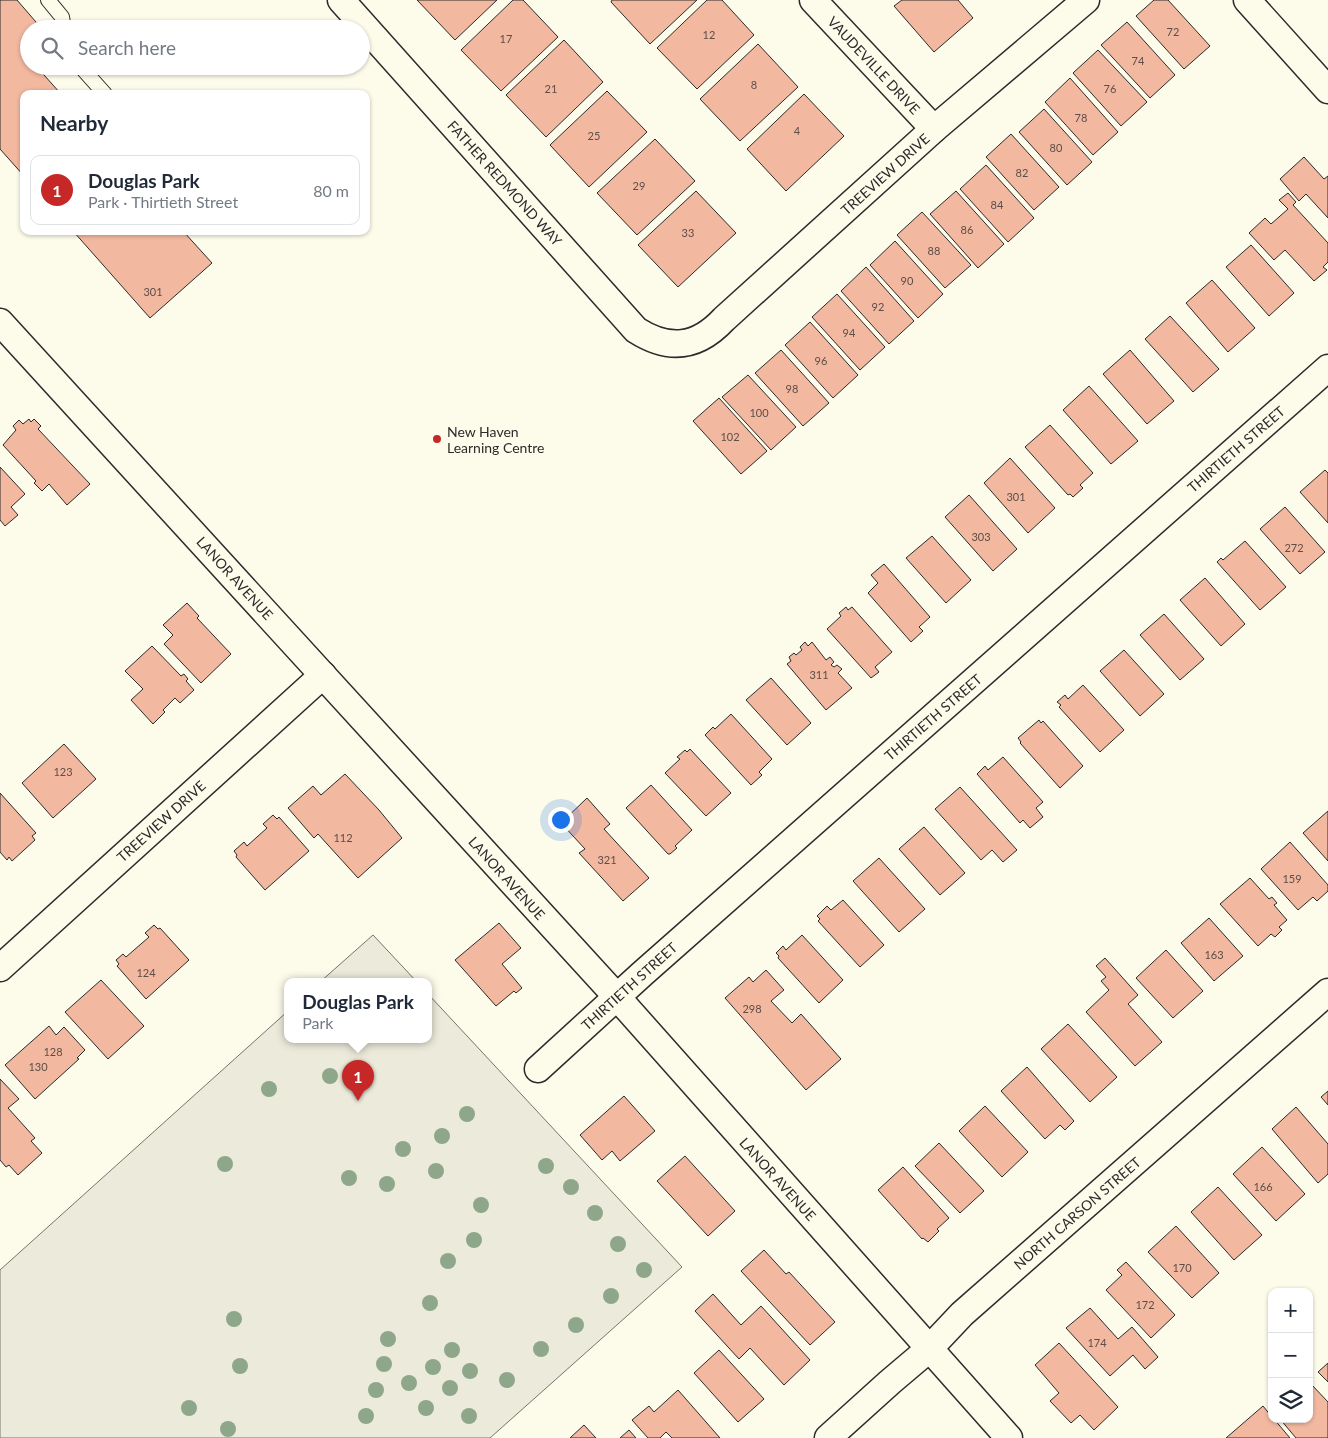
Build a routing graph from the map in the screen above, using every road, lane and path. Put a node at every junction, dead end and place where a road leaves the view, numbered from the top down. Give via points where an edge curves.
1 (48, 0) edge
2 (341, 0) edge
3 (813, 0) edge
4 (1086, 0) edge
5 (1247, 0) edge
6 (62, 20) edge
7 (359, 20) edge
8 (370, 32) edge
9 (88, 75) edge
10 (101, 90) edge
11 (1328, 90) edge
12 (934, 130) junction
13 (4, 334) edge
14 (682, 344) joint
15 (1328, 368) edge
16 (323, 675) junction
17 (0, 968) edge
18 (1328, 992) edge
19 (617, 997) junction
20 (538, 1069) dead end
21 (929, 1349) junction
22 (828, 1438) edge
23 (1009, 1438) edge

1 - 6 lane
2 - 7 street, FATHER REDMOND WAY
3 - 12 street, VAUDEVILLE DRIVE
4 - 12 street, TREEVIEW DRIVE
5 - 11 street
8 - 14 street, FATHER REDMOND WAY via 636,330 666,344
9 - 10 lane
12 - 14 street, TREEVIEW DRIVE via 712,331 698,340
13 - 16 street, LANOR AVENUE
15 - 19 street, THIRTIETH STREET
16 - 17 street, TREEVIEW DRIVE
16 - 19 street, LANOR AVENUE
18 - 21 street, NORTH CARSON STREET via 970,1308
19 - 20 street, THIRTIETH STREET
19 - 21 street, LANOR AVENUE
21 - 22 street, NORTH CARSON STREET
21 - 23 street, LANOR AVENUE

